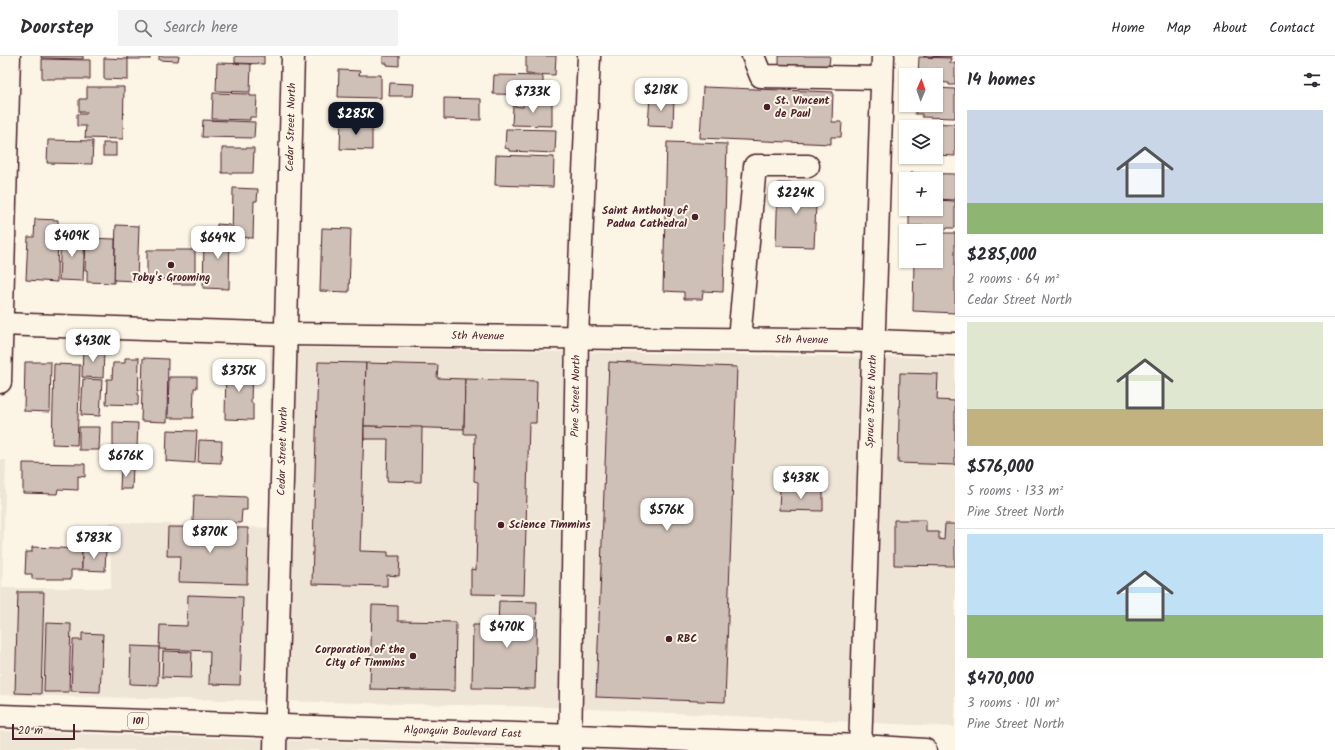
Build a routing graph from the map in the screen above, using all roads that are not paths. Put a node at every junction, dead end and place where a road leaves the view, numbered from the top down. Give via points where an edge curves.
1 (9, 56) edge
2 (293, 56) edge
3 (589, 56) edge
4 (753, 56) edge
5 (883, 56) edge
6 (882, 78) junction
7 (808, 166) dead end
8 (1, 324) edge
9 (286, 334) junction
10 (577, 337) junction
11 (739, 339) junction
12 (874, 341) junction
13 (955, 344) edge
14 (0, 382) edge
15 (0, 716) edge
16 (275, 726) junction
17 (570, 743) edge
18 (861, 748) edge
19 (274, 750) edge
20 (925, 750) edge

1 - 8 street
2 - 9 street, Cedar Street North
3 - 10 street, Pine Street North
4 - 6 street via 761,76
5 - 6 street, Spruce Street North
6 - 12 street, Spruce Street North
7 - 11 street via 755,166
8 - 9 street, 5th Avenue
8 - 14 street
9 - 10 street, 5th Avenue
9 - 16 street, Cedar Street North
10 - 11 street, 5th Avenue
10 - 17 street, Pine Street North
11 - 12 street, 5th Avenue
12 - 13 street, 5th Avenue
12 - 18 street, Spruce Street North
15 - 16 street, Algonquin Boulevard East / 101
16 - 17 street, Algonquin Boulevard East / 101
16 - 19 street, Cedar Street North
17 - 18 street, Algonquin Boulevard East / 101
18 - 20 street, Algonquin Boulevard East / 101

